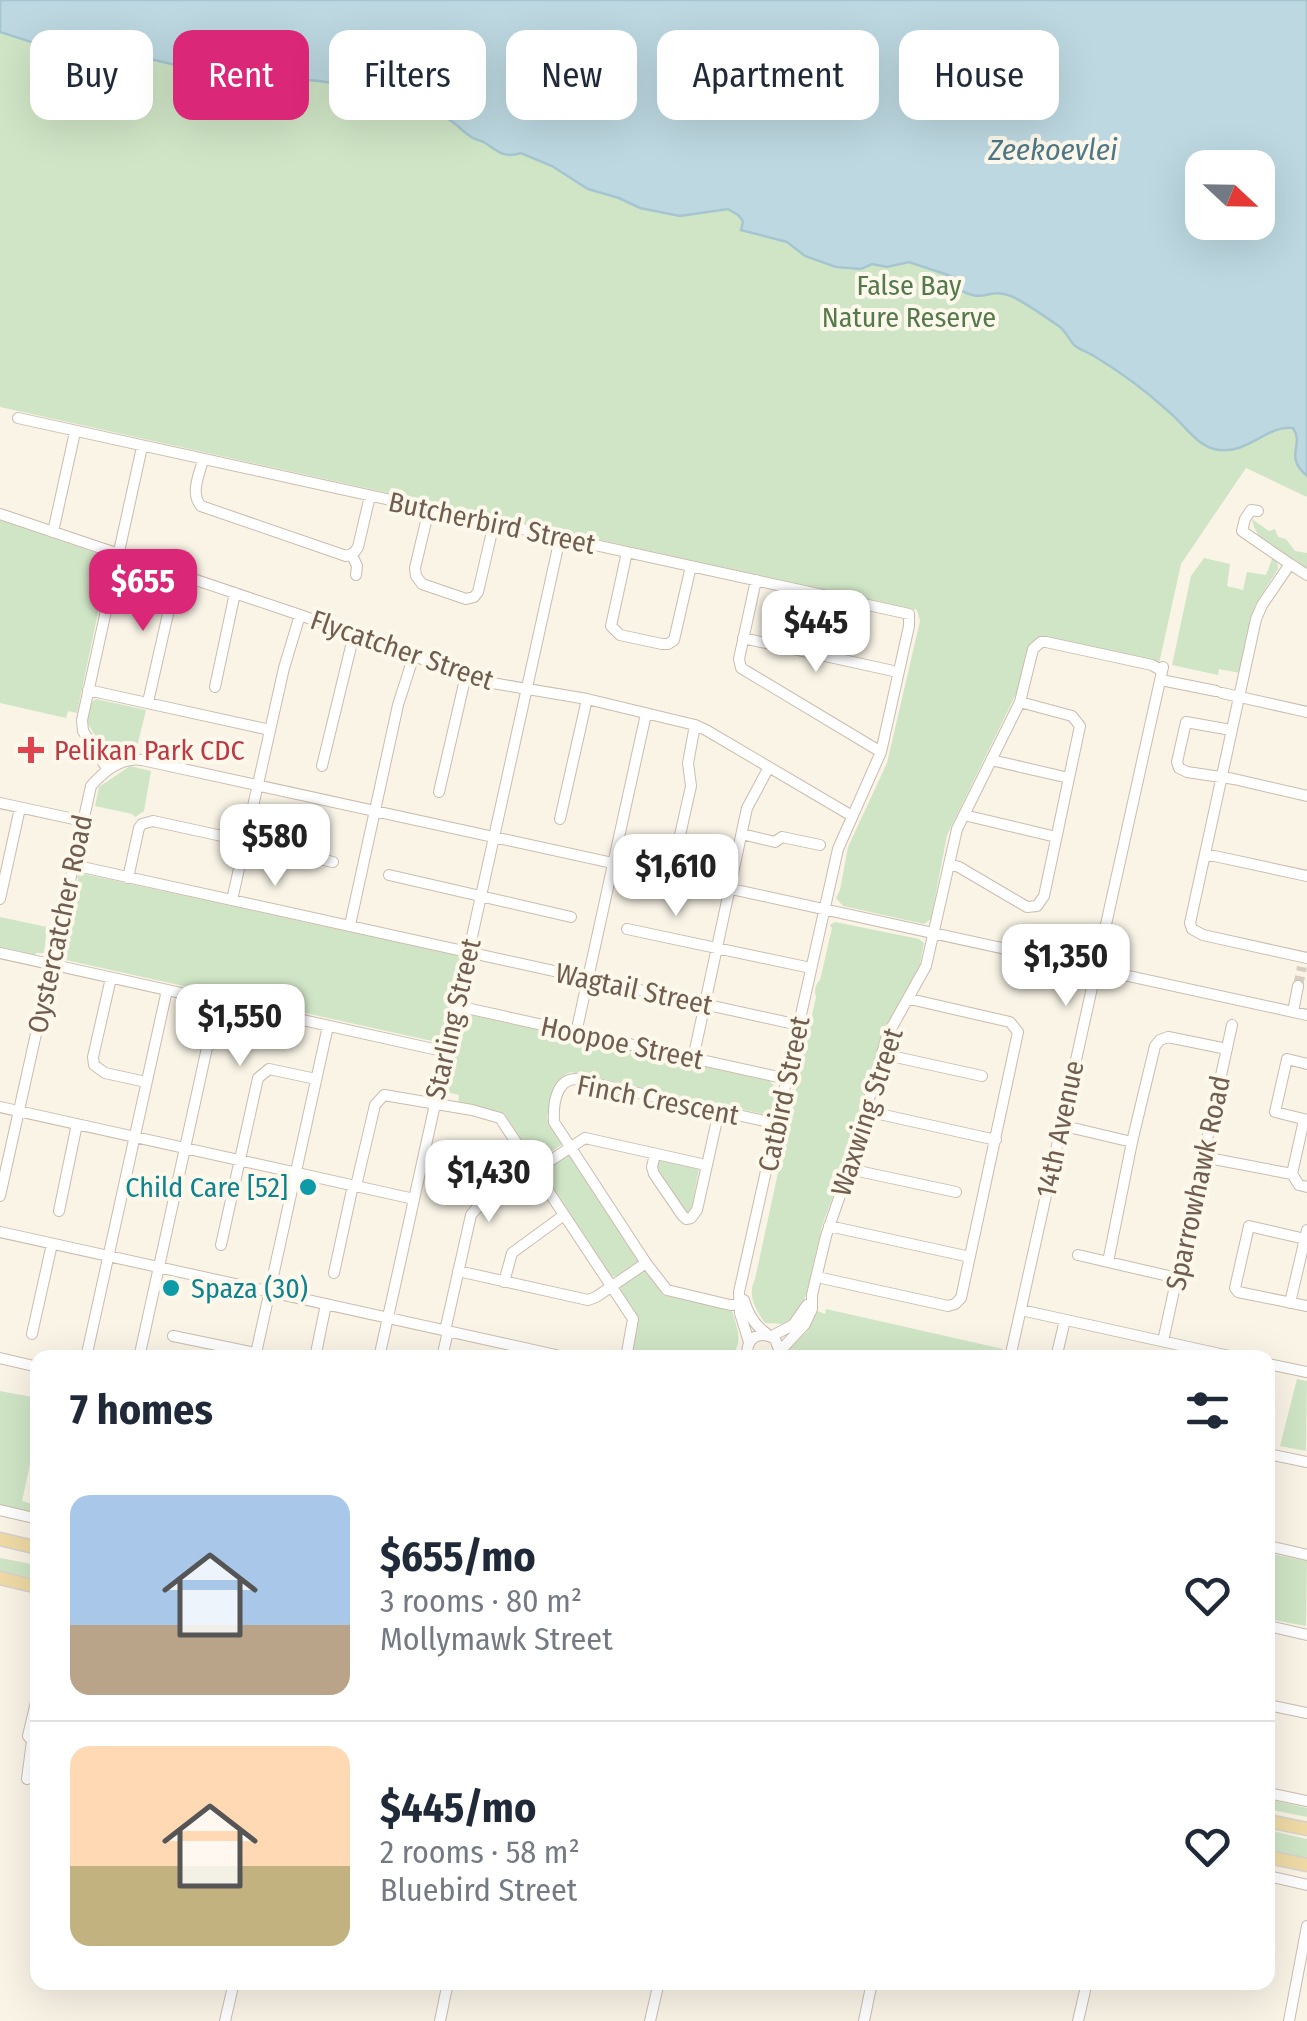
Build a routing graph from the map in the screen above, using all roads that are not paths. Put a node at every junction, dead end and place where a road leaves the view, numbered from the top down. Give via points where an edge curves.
1 (18, 418) dead end
2 (76, 432) junction
3 (142, 446) junction
4 (203, 460) junction
5 (370, 496) junction
6 (429, 509) junction
7 (1258, 511) dead end
8 (0, 514) edge
9 (494, 523) junction
10 (53, 532) junction
11 (560, 538) junction
12 (626, 552) junction
13 (118, 554) junction
14 (352, 555) junction
15 (1290, 564) junction
16 (692, 566) junction
17 (177, 574) junction
18 (1307, 575) edge
19 (356, 576) dead end
20 (756, 580) junction
21 (235, 593) junction
22 (909, 614) joint
23 (300, 615) junction
24 (354, 634) junction
25 (743, 638) junction
26 (414, 655) junction
27 (898, 672) junction
28 (1162, 672) junction
29 (466, 676) junction
30 (215, 686) dead end
31 (526, 689) junction
32 (88, 690) junction
33 (1238, 696) junction
34 (587, 699) junction
35 (148, 702) junction
36 (1020, 702) junction
37 (1307, 712) edge
38 (646, 714) junction
39 (695, 726) junction
40 (270, 730) junction
41 (1232, 730) junction
42 (881, 752) junction
43 (991, 760) junction
44 (322, 766) dead end
45 (769, 767) junction
46 (108, 770) junction
47 (1069, 778) junction
48 (1221, 778) junction
49 (258, 786) junction
50 (439, 792) dead end
51 (1307, 796) edge
52 (0, 803) edge
53 (20, 808) junction
54 (375, 812) junction
55 (964, 815) junction
56 (852, 816) junction
57 (82, 820) junction
58 (560, 820) dead end
59 (742, 834) junction
60 (1056, 836) junction
61 (494, 838) junction
62 (245, 842) junction
63 (678, 844) dead end
64 (820, 844) dead end
65 (1205, 854) junction
66 (333, 862) dead end
67 (613, 864) junction
68 (949, 864) junction
69 (73, 865) junction
70 (389, 875) dead end
71 (1307, 876) edge
72 (128, 878) junction
73 (730, 890) junction
74 (481, 895) junction
75 (0, 900) edge
76 (232, 900) junction
77 (824, 910) junction
78 (571, 916) dead end
79 (350, 926) junction
80 (627, 929) dead end
81 (934, 934) junction
82 (717, 948) junction
83 (0, 952) edge
84 (468, 952) junction
85 (1305, 961) edge
86 (52, 964) junction
87 (811, 968) junction
88 (1096, 968) junction
89 (111, 978) junction
90 (588, 979) junction
91 (1298, 986) dead end
92 (166, 990) junction
93 (910, 998) junction
94 (217, 1002) junction
95 (704, 1004) junction
96 (457, 1006) junction
97 (1293, 1012) junction
98 (1307, 1015) edge
99 (1232, 1025) dead end
100 (328, 1026) junction
101 (799, 1026) junction
102 (576, 1033) junction
103 (1227, 1049) junction
104 (446, 1052) junction
105 (882, 1054) junction
106 (692, 1058) junction
107 (1307, 1064) edge
108 (982, 1076) dead end
109 (316, 1079) junction
110 (787, 1080) junction
111 (146, 1082) junction
112 (434, 1104) junction
113 (0, 1107) edge
114 (19, 1111) junction
115 (719, 1111) junction
116 (866, 1112) junction
117 (1305, 1120) edge
118 (77, 1124) junction
119 (778, 1124) junction
120 (1060, 1125) junction
121 (134, 1136) junction
122 (996, 1140) junction
123 (1132, 1142) junction
124 (572, 1147) junction
125 (185, 1148) junction
126 (656, 1154) junction
127 (1203, 1157) junction
128 (239, 1160) junction
129 (459, 1160) dead end
130 (706, 1164) junction
131 (535, 1169) junction
132 (849, 1169) junction
133 (296, 1173) junction
134 (1292, 1174) junction
135 (355, 1186) junction
136 (1307, 1187) edge
137 (956, 1192) dead end
138 (0, 1196) edge
139 (494, 1197) junction
140 (414, 1199) junction
141 (60, 1210) dead end
142 (564, 1215) junction
143 (829, 1226) junction
144 (0, 1232) edge
145 (1306, 1241) edge
146 (52, 1244) junction
147 (220, 1245) dead end
148 (1078, 1255) dead end
149 (108, 1256) junction
150 (970, 1257) junction
151 (1108, 1262) junction
152 (646, 1263) junction
153 (158, 1268) junction
154 (334, 1272) dead end
155 (458, 1272) junction
156 (816, 1277) junction
157 (1176, 1278) junction
158 (504, 1282) junction
159 (611, 1286) junction
160 (269, 1292) junction
161 (812, 1295) junction
162 (326, 1304) junction
163 (742, 1304) junction
164 (1290, 1304) junction
165 (1307, 1306) edge
166 (1021, 1310) junction
167 (388, 1318) junction
168 (1064, 1320) junction
169 (447, 1331) junction
170 (32, 1334) dead end
171 (769, 1335) junction
172 (173, 1336) dead end
173 (1163, 1341) junction
174 (508, 1344) junction
175 (88, 1350) edge
176 (141, 1350) edge
177 (230, 1350) edge
178 (256, 1350) edge
179 (317, 1350) edge
180 (381, 1350) edge
181 (443, 1350) edge
182 (506, 1350) edge
183 (535, 1350) edge
184 (627, 1350) edge
185 (746, 1350) edge
186 (747, 1350) edge
187 (779, 1350) edge
188 (784, 1350) edge
189 (1012, 1350) edge
190 (1058, 1350) edge
191 (1203, 1350) edge
192 (0, 1358) edge
193 (30, 1365) edge
194 (1275, 1365) edge
195 (1307, 1372) edge
196 (1275, 1455) edge
197 (1307, 1462) edge
198 (0, 1510) edge
199 (30, 1517) edge
200 (0, 1539) edge
201 (30, 1546) edge
202 (1275, 1548) edge
203 (1307, 1555) edge
204 (0, 1578) edge
205 (30, 1585) edge
206 (1275, 1628) edge
207 (1307, 1635) edge
208 (1275, 1706) edge
209 (1307, 1713) edge
210 (30, 1756) edge
211 (27, 1779) dead end
212 (1275, 1795) edge
213 (1307, 1802) edge
214 (1275, 1822) edge
215 (1307, 1829) edge
216 (1275, 1858) edge
217 (1307, 1865) edge
218 (1275, 1878) edge
219 (1307, 1885) edge
220 (1307, 1926) edge
221 (232, 1990) edge
222 (446, 1990) edge
223 (657, 1990) edge
224 (870, 1990) edge
225 (1085, 1990) edge
226 (226, 2021) edge
227 (440, 2021) edge
228 (650, 2021) edge
229 (864, 2021) edge
230 (1078, 2021) edge
231 (1288, 2021) edge

1 - 2 street, Butcherbird Street
2 - 3 street, Butcherbird Street
2 - 10 street
3 - 4 street, Butcherbird Street
3 - 13 street
4 - 5 street, Butcherbird Street
4 - 14 street via 195,494 201,506
5 - 6 street, Butcherbird Street
5 - 14 street
6 - 9 street, Butcherbird Street
6 - 9 street via 416,576 466,599 478,592
7 - 15 street via 1251,510 1240,534
8 - 10 street, Flycatcher Street
9 - 11 street, Butcherbird Street
10 - 13 street, Flycatcher Street
11 - 12 street, Butcherbird Street
11 - 31 street, Starling Street
12 - 16 street, Butcherbird Street
12 - 16 street via 611,626 620,635 662,644 676,637
13 - 17 street, Flycatcher Street
13 - 32 street
14 - 19 street
15 - 18 street
15 - 33 street via 1256,619
16 - 20 street, Butcherbird Street
17 - 21 street, Flycatcher Street
17 - 35 street
20 - 22 street, Butcherbird Street
20 - 25 street
21 - 23 street, Flycatcher Street
21 - 30 street
22 - 27 street, Catbird Street
23 - 24 street, Flycatcher Street
23 - 40 street
24 - 26 street, Flycatcher Street
24 - 44 street
25 - 27 street
25 - 42 street via 738,659 745,672
26 - 29 street, Flycatcher Street
26 - 54 street
27 - 42 street, Catbird Street
28 - 33 street
28 - 36 street, Waxwing Street via 1041,642 1033,649
28 - 88 street, 14th Avenue
29 - 31 street, Flycatcher Street
29 - 50 street
31 - 34 street, Flycatcher Street
31 - 61 street, Starling Street
32 - 35 street
32 - 46 street via 82,726
33 - 37 street
33 - 41 street
34 - 38 street, Flycatcher Street
34 - 58 street
35 - 40 street
36 - 43 street, Waxwing Street
36 - 47 street via 1078,722
38 - 39 street, Flycatcher Street
38 - 67 street
39 - 45 street, Flycatcher Street
39 - 63 street via 688,763 692,786
40 - 49 street
41 - 48 street
41 - 48 street via 1189,720 1183,725 1179,768
42 - 56 street, Catbird Street
43 - 47 street
43 - 55 street, Waxwing Street
45 - 56 street, Flycatcher Street
45 - 59 street via 747,808
46 - 49 street via 133,759
46 - 57 street, Oystercatcher Road via 91,786
47 - 60 street
48 - 51 street
48 - 65 street
49 - 54 street
49 - 62 street
52 - 53 street
53 - 57 street
53 - 75 street
54 - 61 street
54 - 79 street
55 - 60 street
55 - 68 street, Waxwing Street
56 - 77 street, Catbird Street
57 - 69 street, Oystercatcher Road
59 - 64 street
59 - 73 street
60 - 68 street via 1044,896 1034,907
61 - 67 street
61 - 74 street, Starling Street
62 - 66 street
62 - 72 street via 152,820 139,828
62 - 76 street
65 - 71 street
65 - 85 street via 1192,930
67 - 73 street
67 - 90 street
68 - 81 street, Waxwing Street
69 - 72 street, Wagtail Street
69 - 86 street, Oystercatcher Road
70 - 74 street
72 - 76 street, Wagtail Street
73 - 77 street
73 - 82 street
74 - 78 street
74 - 84 street, Starling Street
76 - 79 street, Wagtail Street
77 - 81 street
77 - 87 street, Catbird Street
79 - 84 street, Wagtail Street
80 - 82 street
81 - 88 street
81 - 93 street, Waxwing Street
82 - 87 street
82 - 95 street
83 - 86 street
84 - 90 street, Wagtail Street
84 - 96 street, Starling Street
86 - 89 street
86 - 114 street, Oystercatcher Road
87 - 101 street, Catbird Street
88 - 97 street
88 - 120 street, 14th Avenue
89 - 92 street
89 - 111 street via 94,1066
90 - 95 street, Wagtail Street
90 - 102 street
91 - 97 street
92 - 94 street
92 - 111 street
93 - 105 street, Waxwing Street
93 - 122 street via 1018,1029
94 - 100 street
94 - 125 street
95 - 101 street, Wagtail Street
95 - 106 street
96 - 102 street, Hoopoe Street
96 - 104 street, Starling Street
97 - 98 street
99 - 103 street, Sparrowhawk Road
100 - 104 street
100 - 109 street
101 - 110 street, Catbird Street
102 - 106 street, Hoopoe Street
103 - 123 street via 1160,1040
103 - 127 street, Sparrowhawk Road
104 - 112 street, Starling Street
105 - 108 street
105 - 116 street, Waxwing Street
106 - 110 street, Hoopoe Street
107 - 117 street via 1286,1059 1276,1112
109 - 128 street via 269,1069 261,1074
109 - 133 street
110 - 119 street, Catbird Street
111 - 121 street
112 - 131 street via 500,1118
112 - 135 street via 381,1096
112 - 140 street, Starling Street
113 - 114 street
114 - 118 street
114 - 138 street, Oystercatcher Road
115 - 119 street, Finch Crescent
115 - 124 street, Finch Crescent via 568,1079 553,1115
115 - 130 street
116 - 122 street
116 - 132 street, Waxwing Street
117 - 134 street
118 - 121 street
118 - 141 street
119 - 163 street, Catbird Street
120 - 123 street
120 - 166 street, 14th Avenue
121 - 125 street
121 - 149 street
122 - 150 street
123 - 151 street
124 - 126 street via 589,1138
124 - 131 street
124 - 152 street, Finch Crescent
125 - 128 street
125 - 153 street
126 - 130 street
126 - 130 street via 654,1174 688,1219 697,1210
127 - 134 street
127 - 157 street, Sparrowhawk Road
128 - 133 street
128 - 147 street
129 - 139 street via 472,1163
131 - 139 street
131 - 142 street
132 - 137 street
132 - 143 street, Waxwing Street
133 - 135 street
133 - 160 street
134 - 136 street
135 - 140 street
135 - 154 street
139 - 155 street via 471,1214
140 - 167 street, Starling Street
142 - 158 street via 512,1253
142 - 159 street
143 - 150 street
143 - 156 street, Waxwing Street
144 - 146 street
145 - 164 street
145 - 164 street via 1249,1226 1236,1290
146 - 149 street
146 - 170 street
148 - 151 street
149 - 153 street
149 - 175 street
150 - 156 street via 961,1298 952,1306
151 - 157 street
152 - 159 street
152 - 163 street, Finch Crescent via 667,1290
153 - 160 street
153 - 176 street
155 - 158 street
155 - 169 street
156 - 161 street, Waxwing Street
157 - 173 street, Sparrowhawk Road
158 - 159 street via 588,1300
159 - 184 street via 633,1319
160 - 162 street
160 - 178 street
161 - 171 street, Waxwing Street via 798,1320
161 - 188 street, Waxwing Street via 805,1324
162 - 167 street
162 - 179 street
163 - 171 street, Catbird Street
163 - 185 street, Catbird Street
164 - 165 street
166 - 168 street
166 - 189 street, 14th Avenue
167 - 169 street
167 - 180 street, Starling Street
168 - 173 street
168 - 190 street
169 - 174 street
169 - 181 street
171 - 186 street, Waxwing Street via 755,1336
171 - 187 street, Catbird Street
172 - 177 street
173 - 191 street
174 - 182 street
174 - 183 street
192 - 193 street
194 - 195 street
196 - 197 street
198 - 199 street
200 - 201 main road
202 - 203 street
204 - 205 main road
206 - 207 street
208 - 209 street
210 - 211 street
212 - 213 street
214 - 215 main road
216 - 217 main road
218 - 219 street
220 - 231 street
221 - 226 street
222 - 227 street
223 - 228 street
224 - 229 street
225 - 230 street

